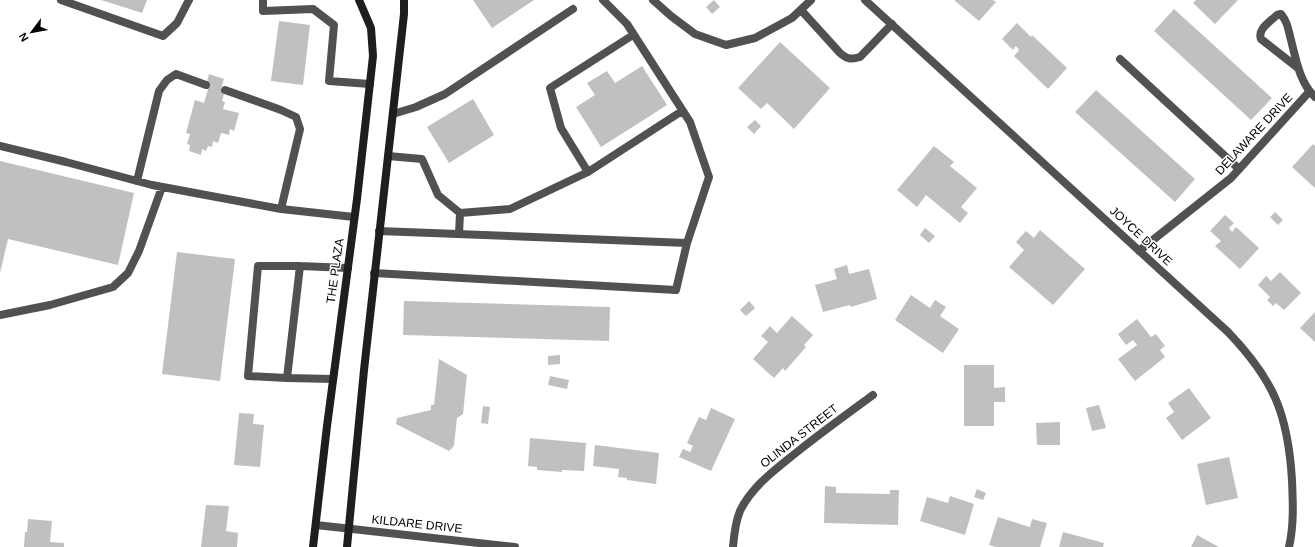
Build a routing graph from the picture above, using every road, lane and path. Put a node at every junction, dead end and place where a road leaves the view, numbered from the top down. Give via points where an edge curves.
1 (61, 0) edge
2 (189, 0) edge
3 (264, 0) edge
4 (359, 0) edge
5 (404, 0) edge
6 (603, 0) edge
7 (653, 0) edge
8 (811, 0) edge
9 (865, 0) edge
10 (573, 9) dead end
11 (801, 10) junction
12 (892, 24) junction
13 (633, 35) junction
14 (1120, 59) dead end
15 (1298, 68) junction
16 (370, 84) junction
17 (206, 85) dead end
18 (225, 90) dead end
19 (1312, 95) edge
20 (682, 110) junction
21 (393, 114) junction
22 (0, 146) edge
23 (388, 156) junction
24 (1239, 169) junction
25 (588, 172) junction
26 (137, 181) junction
27 (162, 187) junction
28 (281, 209) junction
29 (460, 213) junction
30 (354, 217) junction
31 (379, 231) junction
32 (459, 234) junction
33 (687, 243) junction
34 (1139, 252) junction
35 (300, 266) junction
36 (348, 268) junction
37 (374, 273) junction
38 (0, 315) edge
39 (287, 378) junction
40 (333, 379) junction
41 (873, 395) dead end
42 (316, 525) junction
43 (349, 529) junction
44 (313, 547) edge
45 (347, 547) edge
46 (515, 547) edge
47 (733, 547) edge
48 (1289, 547) edge

1 - 2 street via 163,36 177,23
3 - 16 street via 262,11 313,9 334,24 329,81
4 - 16 main road, THE PLAZA via 371,28 373,56
5 - 21 main road
6 - 13 street via 627,24
7 - 11 street via 695,34 726,45 755,38 792,18
8 - 11 street
9 - 12 street, JOYCE DRIVE
10 - 21 street via 445,94
11 - 12 street via 845,58 853,60 860,57
12 - 34 street, JOYCE DRIVE
13 - 20 street
13 - 25 street via 550,88 561,128
14 - 24 street
15 - 15 street via 1260,39 1260,31 1277,15 1281,14 1286,21
15 - 19 street
16 - 30 main road, THE PLAZA
17 - 26 street via 176,74 167,80 159,91
18 - 28 street via 296,116 300,129
19 - 24 street, DELAWARE DRIVE
20 - 25 street
20 - 33 street via 690,122 709,177
21 - 23 main road
22 - 26 street
23 - 29 street via 422,159 438,195
23 - 31 main road
24 - 34 street, DELAWARE DRIVE
25 - 29 street via 510,209
26 - 27 street
27 - 28 street
27 - 38 street via 128,273 113,287 50,305
28 - 30 street
29 - 32 street
30 - 36 main road, THE PLAZA
31 - 32 street
31 - 37 main road
32 - 33 street
33 - 37 street via 676,290
34 - 48 street, JOYCE DRIVE via 1246,351 1262,372 1277,401 1290,453 1294,509
35 - 36 street
35 - 39 street
35 - 39 street via 258,266 248,376
36 - 40 main road, THE PLAZA
37 - 43 main road
39 - 40 street
40 - 42 main road, THE PLAZA
41 - 47 street, OLINDA STREET via 767,476 740,511
42 - 43 street, KILDARE DRIVE
42 - 44 main road, THE PLAZA
43 - 45 main road
43 - 46 street, KILDARE DRIVE

